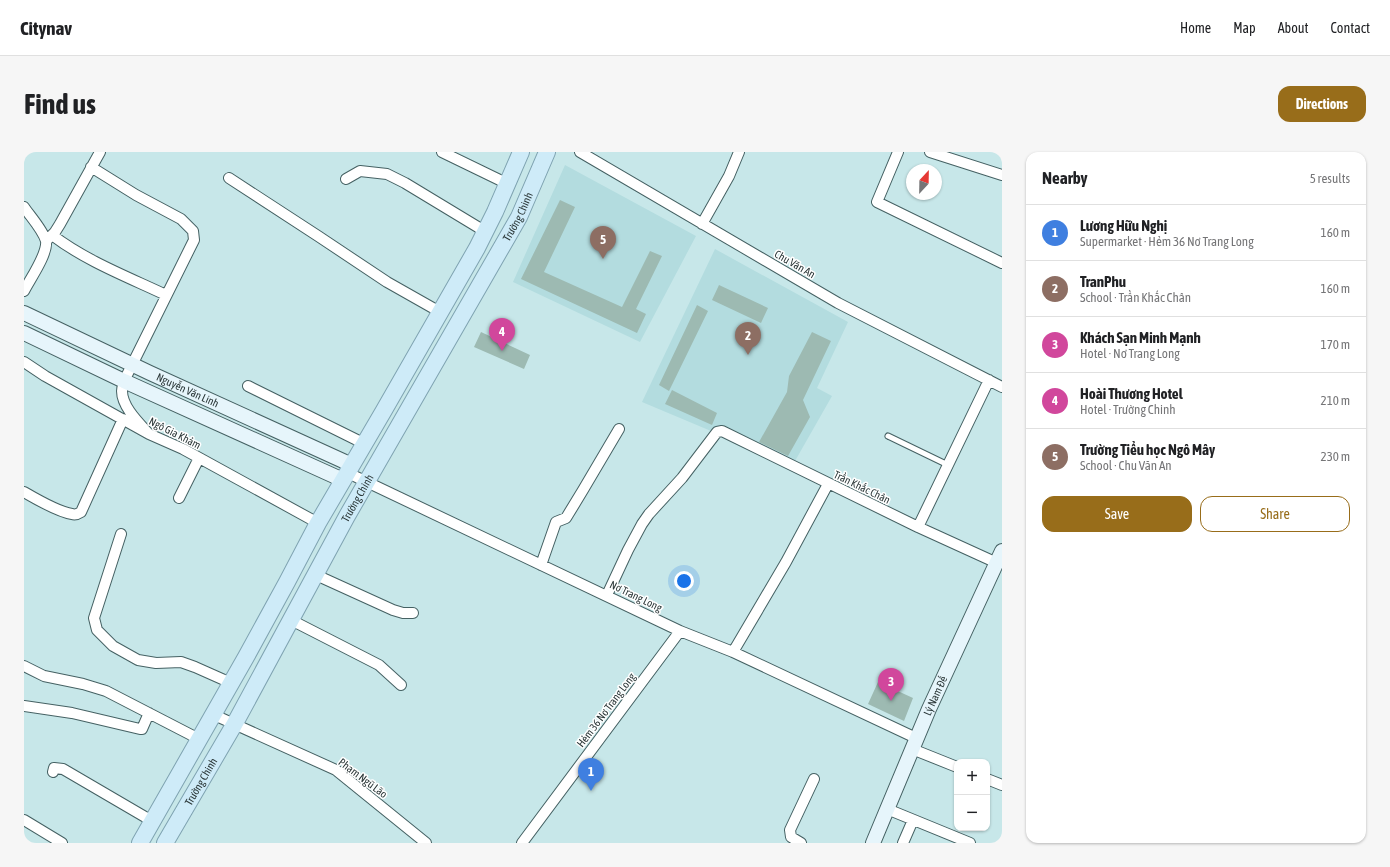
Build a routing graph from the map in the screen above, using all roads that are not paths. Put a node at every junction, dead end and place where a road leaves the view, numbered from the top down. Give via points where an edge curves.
1 (100, 152) edge
2 (442, 152) edge
3 (521, 152) edge
4 (547, 152) edge
5 (580, 152) edge
6 (739, 152) edge
7 (898, 152) edge
8 (930, 152) edge
9 (949, 155) edge
10 (91, 167) junction
11 (1002, 175) edge
12 (229, 178) dead end
13 (346, 179) dead end
14 (508, 184) junction
15 (24, 206) edge
16 (702, 224) junction
17 (486, 232) junction
18 (49, 238) junction
19 (1002, 263) edge
20 (24, 291) edge
21 (166, 295) junction
22 (440, 312) junction
23 (24, 313) edge
24 (24, 333) edge
25 (24, 362) edge
26 (132, 365) junction
27 (124, 380) junction
28 (989, 380) junction
29 (248, 386) dead end
30 (1002, 387) edge
31 (123, 419) junction
32 (619, 429) dead end
33 (149, 434) junction
34 (888, 436) dead end
35 (364, 444) junction
36 (199, 458) junction
37 (948, 465) junction
38 (348, 472) junction
39 (367, 481) junction
40 (828, 484) junction
41 (24, 492) edge
42 (179, 498) dead end
43 (318, 523) junction
44 (918, 527) junction
45 (121, 534) dead end
46 (1000, 557) edge
47 (542, 565) junction
48 (316, 574) junction
49 (607, 595) junction
50 (413, 613) dead end
51 (291, 620) junction
52 (680, 631) junction
53 (733, 652) junction
54 (24, 666) edge
55 (230, 683) junction
56 (401, 685) dead end
57 (24, 706) edge
58 (150, 713) junction
59 (212, 714) junction
60 (234, 725) junction
61 (199, 739) junction
62 (914, 744) junction
63 (954, 765) edge
64 (52, 772) dead end
65 (814, 779) dead end
66 (990, 780) edge
67 (1002, 785) edge
68 (887, 809) junction
69 (24, 820) edge
70 (913, 820) junction
71 (152, 821) junction
72 (62, 843) edge
73 (140, 843) edge
74 (165, 843) edge
75 (426, 843) edge
76 (522, 843) edge
77 (800, 843) edge
78 (873, 843) edge
79 (903, 843) edge
80 (970, 843) edge

1 - 10 street
2 - 14 street
3 - 14 main road, Trường Chinh
4 - 39 main road, Trường Chinh via 519,217
5 - 16 street, Chu Văn An
6 - 16 street via 729,176
7 - 19 street via 877,202
8 - 9 street
9 - 11 street
10 - 18 street via 60,224
10 - 21 street via 181,220 193,231 194,240
12 - 22 street via 387,282
13 - 17 street via 360,171 387,174
14 - 17 main road, Trường Chinh
15 - 18 street via 44,235
16 - 28 street, Chu Văn An via 838,303
17 - 22 main road, Trường Chinh
18 - 20 street
18 - 21 street
21 - 26 street
22 - 35 main road, Trường Chinh
23 - 26 street, Nguyễn Văn Linh
24 - 27 street, Nguyễn Văn Linh
25 - 31 street, Ngô Gia Khảm
26 - 27 street
26 - 38 street, Nguyễn Văn Linh
27 - 33 street via 123,398
27 - 38 street, Nguyễn Văn Linh
28 - 30 street, Chu Văn An
28 - 37 street
29 - 35 street
31 - 33 street, Ngô Gia Khảm
31 - 41 street via 81,512 72,514 62,511
32 - 47 street via 566,518 556,522
33 - 36 street, Ngô Gia Khảm
34 - 37 lane
35 - 38 main road, Trường Chinh
36 - 42 street
36 - 43 street, Ngô Gia Khảm
37 - 44 street
38 - 39 street, Nơ Trang Long
38 - 43 main road, Trường Chinh
39 - 47 street, Nơ Trang Long
39 - 48 main road, Trường Chinh
40 - 44 street, Trần Khắc Chân
40 - 49 street, Trần Khắc Chân via 722,431 717,432 642,524
40 - 53 street
43 - 55 main road, Trường Chinh via 284,589
44 - 46 street, Trần Khắc Chân
45 - 55 street via 94,618 97,630 113,646 138,660 156,663 181,662
46 - 62 street, Lý Nam Đế
47 - 49 street, Nơ Trang Long
48 - 50 street via 393,610
48 - 51 main road, Trường Chinh
49 - 52 street, Nơ Trang Long
51 - 56 street via 379,665
51 - 60 main road, Trường Chinh
52 - 53 street, Nơ Trang Long
52 - 76 street, Hẻm 36 Nơ Trang Long
53 - 62 street, Nơ Trang Long
54 - 58 street via 44,676 95,686
55 - 59 main road, Trường Chinh
57 - 58 street via 72,713 140,730
58 - 61 street
59 - 60 street, Phạm Ngũ Lão
59 - 61 main road, Trường Chinh
60 - 74 main road, Trường Chinh
60 - 75 street, Phạm Ngũ Lão via 336,770
61 - 71 main road, Trường Chinh
62 - 63 street, Nơ Trang Long
62 - 68 street, Lý Nam Đế
64 - 71 street via 54,768 63,769
65 - 77 street via 790,830 791,837
66 - 67 street
68 - 70 street
68 - 78 street, Lý Nam Đế
69 - 72 street
70 - 79 street
70 - 80 street
71 - 73 main road, Trường Chinh

